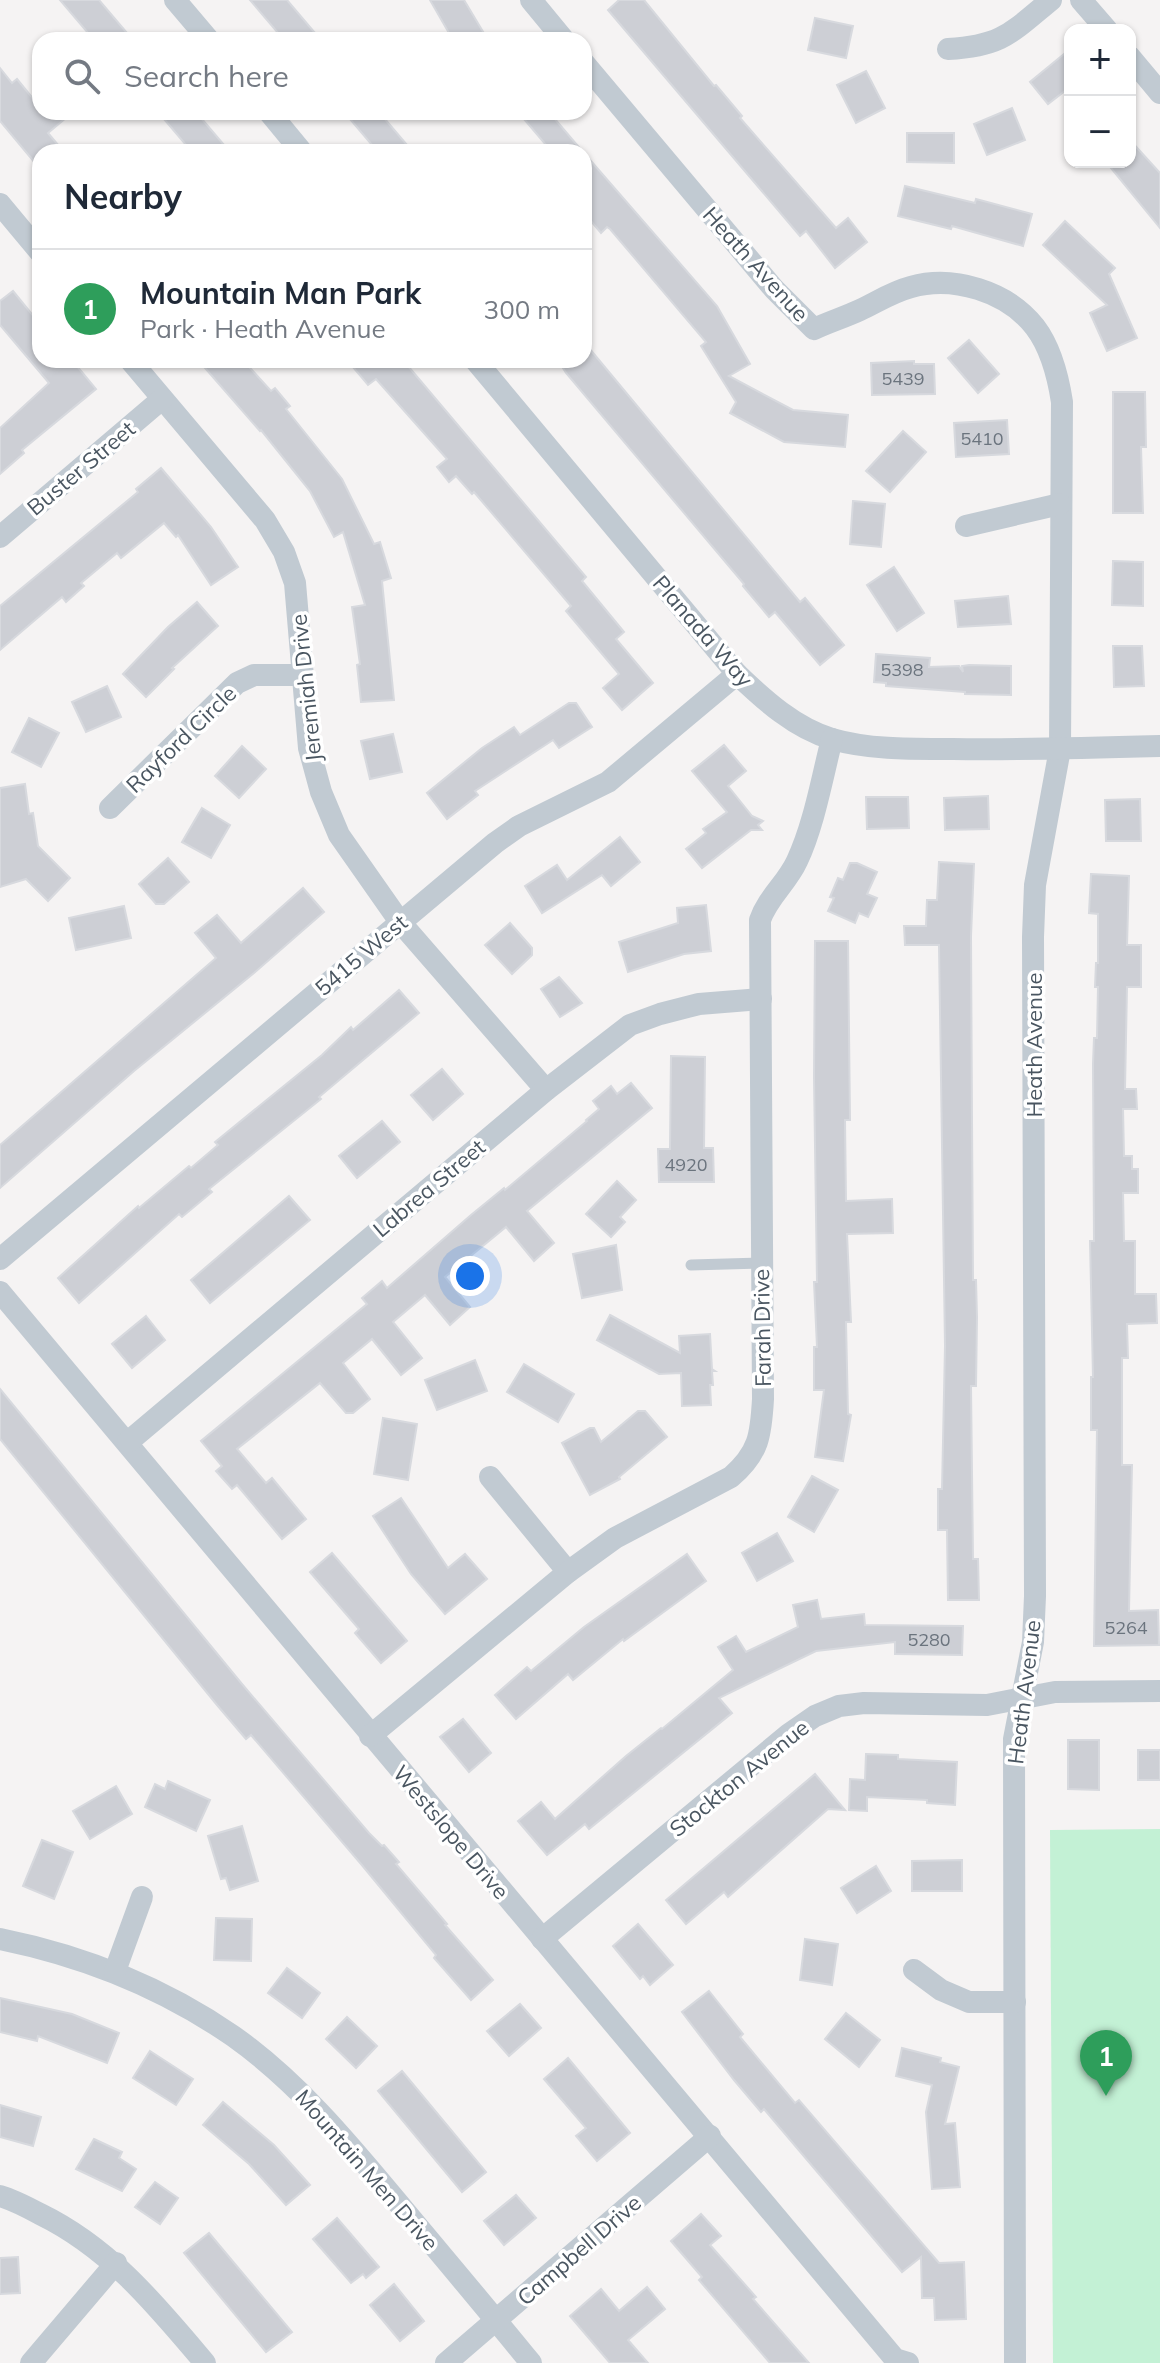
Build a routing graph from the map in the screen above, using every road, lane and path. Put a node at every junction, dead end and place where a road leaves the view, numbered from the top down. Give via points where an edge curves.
1 (175, 0) edge
2 (531, 0) edge
3 (1051, 0) edge
4 (1081, 0) edge
5 (1102, 24) edge
6 (202, 32) edge
7 (557, 32) edge
8 (948, 49) dead end
9 (1136, 64) edge
10 (592, 73) edge
11 (1160, 93) edge
12 (276, 120) edge
13 (295, 144) edge
14 (0, 204) edge
15 (32, 242) edge
16 (137, 368) edge
17 (482, 368) edge
18 (162, 399) junction
19 (1060, 504) junction
20 (966, 526) dead end
21 (0, 537) edge
22 (737, 674) junction
23 (303, 675) junction
24 (832, 739) junction
25 (1160, 746) edge
26 (1060, 749) junction
27 (110, 808) dead end
28 (400, 922) junction
29 (761, 999) junction
30 (546, 1090) junction
31 (0, 1259) edge
32 (761, 1263) junction
33 (691, 1265) dead end
34 (0, 1292) edge
35 (128, 1442) junction
36 (490, 1477) dead end
37 (568, 1572) junction
38 (1160, 1691) edge
39 (1021, 1697) junction
40 (370, 1736) junction
41 (142, 1897) dead end
42 (0, 1939) edge
43 (542, 1939) junction
44 (914, 1970) dead end
45 (115, 1971) junction
46 (1015, 2002) junction
47 (710, 2136) junction
48 (0, 2196) edge
49 (116, 2263) junction
50 (497, 2321) junction
51 (31, 2363) edge
52 (205, 2363) edge
53 (446, 2363) edge
54 (531, 2363) edge
55 (908, 2363) edge
56 (1015, 2363) edge

1 - 6 street
2 - 7 street
3 - 8 street via 1006,37
4 - 5 street
9 - 11 street
10 - 19 street, Heath Avenue via 774,289 814,329 912,286 942,282 995,297 1034,326 1058,376 1062,402
12 - 13 street
14 - 15 street
16 - 18 street, Jeremiah Drive
17 - 22 street, Planada Way
18 - 21 street, Buster Street
18 - 23 street, Jeremiah Drive via 265,520 284,552 295,583
19 - 20 street
19 - 26 street, Heath Avenue
22 - 24 street, Planada Way via 763,699
22 - 28 street, 5415 West via 618,774 519,826
23 - 27 street, Rayford Circle via 254,675 237,683
23 - 28 street, Jeremiah Drive via 309,748 321,792 339,835
24 - 26 street, Planada Way via 893,748
24 - 29 street, Farah Drive via 803,847 760,920
25 - 26 street, Planada Way
26 - 39 street, Heath Avenue via 1035,885 1035,1596 1033,1642
28 - 30 street, Jeremiah Drive
28 - 31 street, 5415 West
29 - 30 street, Labrea Street via 699,1004 630,1025
29 - 32 street, Farah Drive
30 - 35 street, Labrea Street
32 - 33 lane
32 - 37 street, Farah Drive via 763,1399 758,1445 747,1463 705,1493 615,1538
34 - 35 street, Westslope Drive
35 - 40 street, Westslope Drive
36 - 37 street
37 - 40 street, Farah Drive
38 - 39 street, Stockton Avenue
39 - 43 street, Stockton Avenue via 987,1705 864,1703 815,1716
39 - 46 street, Heath Avenue via 1014,1739
40 - 43 street, Westslope Drive
41 - 45 street
42 - 45 street, Mountain Men Drive via 52,1949
43 - 47 street, Westslope Drive
44 - 46 street via 969,2002
45 - 50 street, Mountain Men Drive via 195,2012 288,2080 342,2135
46 - 56 street, Heath Avenue
47 - 50 street, Campbell Drive
47 - 55 street, Westslope Drive via 895,2359
48 - 49 street via 58,2222
49 - 51 street
49 - 52 street
50 - 53 street, Campbell Drive
50 - 54 street, Mountain Men Drive

